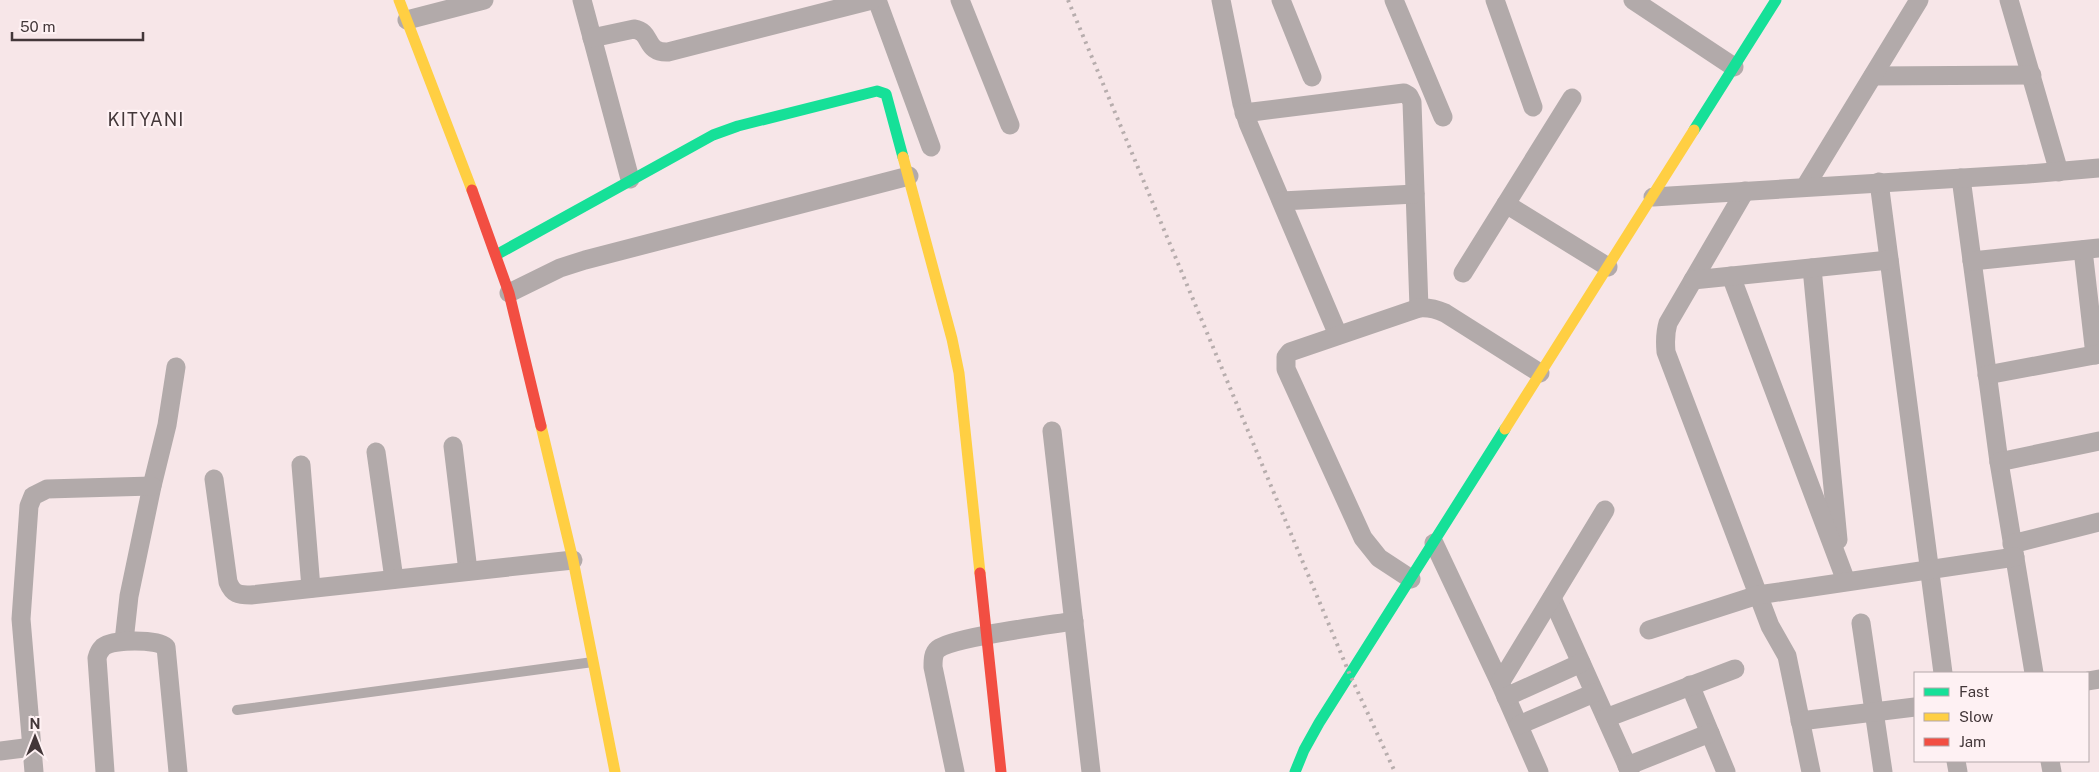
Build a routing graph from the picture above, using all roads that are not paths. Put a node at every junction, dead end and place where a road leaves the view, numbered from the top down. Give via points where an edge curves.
1 (399, 0) edge
2 (484, 0) edge
3 (582, 0) edge
4 (872, 0) edge
5 (877, 0) edge
6 (960, 0) edge
7 (1221, 0) edge
8 (1281, 0) edge
9 (1394, 0) edge
10 (1495, 0) edge
11 (1633, 0) edge
12 (1776, 0) edge
13 (1919, 0) edge
14 (2009, 0) edge
15 (407, 20) junction
16 (592, 38) junction
17 (1734, 68) junction
18 (2032, 75) junction
19 (1873, 76) junction
20 (1312, 77) dead end
21 (1572, 98) dead end
22 (1533, 107) dead end
23 (1244, 113) junction
24 (1444, 117) dead end
25 (1010, 125) dead end
26 (931, 147) dead end
27 (2099, 168) edge
28 (2059, 172) junction
29 (909, 176) junction
30 (1961, 178) junction
31 (630, 179) junction
32 (1879, 182) junction
33 (1805, 187) junction
34 (1745, 191) junction
35 (1415, 194) junction
36 (1653, 197) junction
37 (1282, 201) junction
38 (1506, 204) junction
39 (2091, 249) edge
40 (496, 255) junction
41 (1889, 260) junction
42 (1972, 261) junction
43 (1608, 268) junction
44 (1812, 268) junction
45 (1463, 273) dead end
46 (1732, 276) junction
47 (1694, 280) junction
48 (509, 294) junction
49 (1419, 308) junction
50 (1338, 335) junction
51 (2097, 354) edge
52 (176, 367) dead end
53 (1540, 373) junction
54 (1987, 374) junction
55 (1052, 431) dead end
56 (2099, 441) edge
57 (453, 446) dead end
58 (376, 452) dead end
59 (1999, 462) junction
60 (301, 465) dead end
61 (214, 479) dead end
62 (152, 486) junction
63 (1605, 510) dead end
64 (2099, 522) edge
65 (1434, 543) junction
66 (2013, 550) junction
67 (573, 560) junction
68 (1929, 569) junction
69 (468, 571) junction
70 (1843, 573) junction
71 (394, 579) junction
72 (1410, 579) junction
73 (311, 588) junction
74 (1758, 595) junction
75 (1552, 598) junction
76 (1074, 620) junction
77 (1861, 623) dead end
78 (1649, 630) dead end
79 (986, 635) junction
80 (124, 641) junction
81 (593, 662) junction
82 (1581, 663) junction
83 (1735, 669) dead end
84 (1942, 672) edge
85 (2034, 672) edge
86 (1690, 685) junction
87 (1503, 690) junction
88 (1594, 693) junction
89 (1914, 707) edge
90 (237, 710) dead end
91 (1873, 712) junction
92 (1606, 718) junction
93 (1800, 721) junction
94 (1519, 725) junction
95 (1710, 732) junction
96 (32, 747) junction
97 (0, 751) edge
98 (1302, 765) edge
99 (1628, 769) edge
100 (34, 772) edge
101 (105, 772) edge
102 (178, 772) edge
103 (615, 772) edge
104 (955, 772) edge
105 (1001, 772) edge
106 (1091, 772) edge
107 (1287, 772) edge
108 (1539, 772) edge
109 (1726, 772) edge
110 (1811, 772) edge
111 (1883, 772) edge

1 - 15 street
2 - 15 street
3 - 16 street
4 - 16 street via 668,52 654,50 640,30
5 - 26 street
6 - 25 street
7 - 23 street
8 - 20 street
9 - 24 street
10 - 22 street
11 - 17 street
12 - 17 street
13 - 19 street
14 - 18 street
15 - 40 street
16 - 31 street
17 - 36 street
18 - 19 street
18 - 28 street
19 - 33 street
21 - 38 street
23 - 35 street via 1404,93 1412,102
23 - 37 street
27 - 28 street
28 - 30 street
29 - 31 street via 888,98 877,91 738,126 713,135
29 - 48 street via 585,260 560,268
29 - 79 street via 959,373
30 - 32 street
30 - 42 street
31 - 40 street
32 - 33 street
32 - 41 street
33 - 34 street
34 - 36 street
34 - 47 street
35 - 37 street
35 - 49 street
36 - 43 street
37 - 50 street
38 - 43 street
38 - 45 street
39 - 42 street
39 - 51 street
40 - 48 street
41 - 44 street
41 - 68 street
42 - 54 street
43 - 53 street
44 - 46 street
44 - 70 street
46 - 47 street
46 - 70 street
47 - 74 street via 1668,323 1666,352
48 - 67 street
49 - 50 street
49 - 53 street via 1436,309
50 - 72 street via 1290,352 1286,357 1286,369 1363,538 1379,558
51 - 54 street
52 - 62 street via 167,425
53 - 65 street
54 - 59 street
55 - 76 street
56 - 59 street
57 - 69 street
58 - 71 street
59 - 66 street
60 - 73 street
61 - 73 street via 231,590 251,595
62 - 80 street via 129,596
62 - 96 street via 47,489 33,496 29,506 21,619
63 - 75 street
64 - 66 street
65 - 72 street
65 - 87 street
66 - 68 street
66 - 85 street
67 - 69 street
67 - 81 street
68 - 70 street
68 - 84 street
69 - 71 street
70 - 74 street
71 - 73 street
72 - 98 street via 1323,720
74 - 78 street
74 - 93 street via 1787,656
75 - 82 street
75 - 87 street
76 - 79 street
76 - 106 street
77 - 91 street
79 - 104 street via 945,645 933,657
79 - 105 street
80 - 101 street via 103,647 97,658
80 - 102 street via 157,642 166,647
81 - 90 lane
81 - 103 street
82 - 87 street
82 - 88 street
83 - 86 street
86 - 92 street
86 - 95 street
87 - 94 street
88 - 92 street
88 - 94 street
89 - 91 street
91 - 93 street
91 - 111 street
92 - 99 street
93 - 110 street
94 - 108 street
95 - 99 street
95 - 109 street
96 - 97 street
96 - 100 street
98 - 107 street

